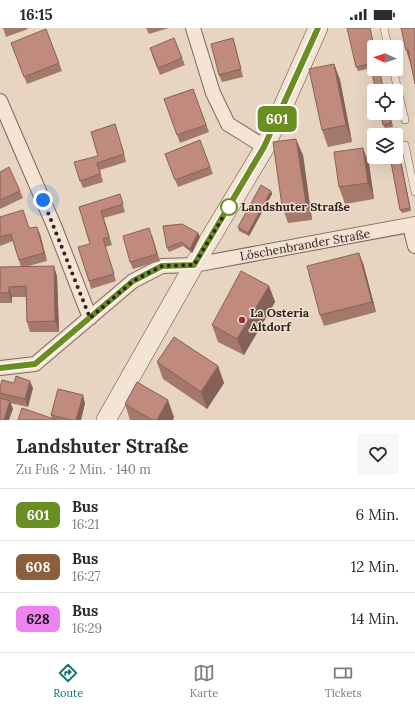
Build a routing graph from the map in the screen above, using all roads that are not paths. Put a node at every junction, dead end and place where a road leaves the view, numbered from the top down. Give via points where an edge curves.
1 (193, 28) edge
2 (318, 28) edge
3 (384, 28) edge
4 (387, 40) edge
5 (395, 76) edge
6 (0, 101) edge
7 (404, 120) dead end
8 (405, 145) dead end
9 (264, 147) junction
10 (415, 192) edge
11 (412, 225) edge
12 (415, 246) edge
13 (194, 265) junction
14 (90, 318) junction
15 (0, 368) edge
16 (106, 420) edge

1 - 9 street via 213,93 228,124
2 - 9 street
3 - 4 lane
5 - 7 lane
6 - 14 street via 55,228
8 - 10 lane
9 - 13 street
11 - 12 street
11 - 13 street, Löschenbrander Straße
13 - 14 street, Löschenbrander Straße via 162,266 133,281
13 - 16 street
14 - 15 street, Löschenbrander Straße via 35,364

